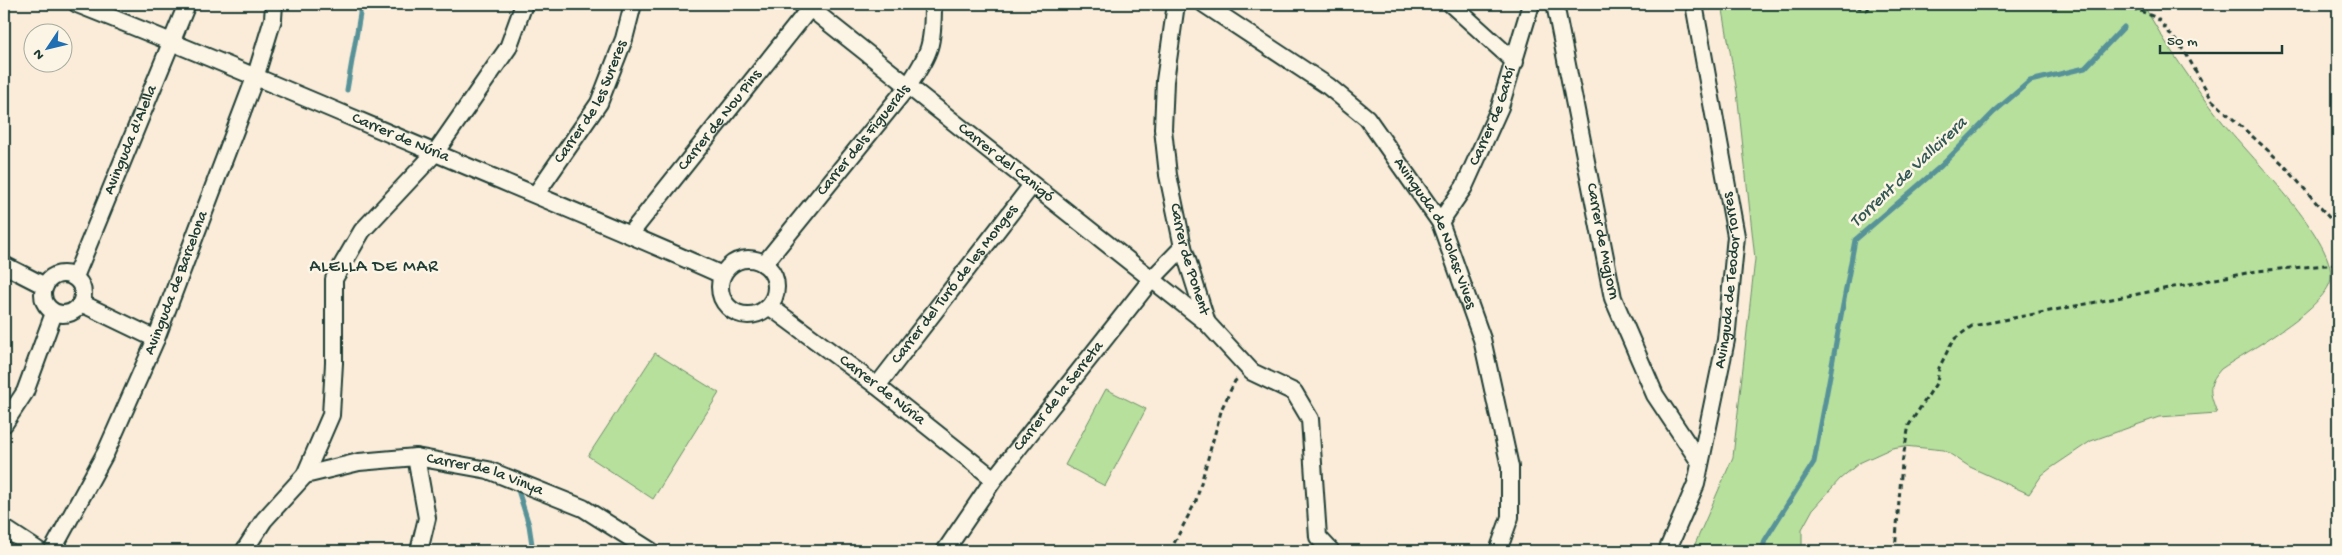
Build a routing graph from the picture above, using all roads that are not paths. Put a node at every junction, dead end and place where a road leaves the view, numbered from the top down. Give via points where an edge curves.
1 (77, 4) edge
2 (187, 4) edge
3 (274, 4) edge
4 (524, 4) edge
5 (633, 4) edge
6 (933, 4) edge
7 (1176, 4) edge
8 (1204, 4) edge
9 (1451, 4) edge
10 (1531, 4) edge
11 (1555, 4) edge
12 (1694, 4) edge
13 (807, 6) edge
14 (171, 40) junction
15 (1515, 62) junction
16 (256, 75) junction
17 (908, 86) junction
18 (435, 153) junction
19 (1032, 185) junction
20 (536, 194) junction
21 (1440, 222) junction
22 (630, 234) junction
23 (1182, 247) junction
24 (764, 264) junction
25 (4, 265) edge
26 (722, 275) junction
27 (75, 277) junction
28 (1151, 280) junction
29 (45, 286) junction
30 (81, 303) junction
31 (769, 306) junction
32 (54, 312) junction
33 (1207, 323) junction
34 (156, 339) junction
35 (876, 386) junction
36 (4, 424) edge
37 (416, 458) junction
38 (1699, 460) junction
39 (305, 475) junction
40 (994, 479) junction
41 (4, 528) edge
42 (39, 551) edge
43 (52, 551) edge
44 (244, 551) edge
45 (419, 551) edge
46 (651, 551) edge
47 (945, 551) edge
48 (1332, 551) edge
49 (1498, 551) edge
50 (1666, 551) edge

1 - 14 street, Carrer de Núria
2 - 14 street, Avinguda d'Alella
3 - 16 street, Avinguda de Barcelona via 273,19
4 - 18 street via 508,48
5 - 20 street, Carrer de les Sureres via 624,39 599,103
6 - 17 street, Carrer dels Figuerals via 933,39 924,64
7 - 23 street, Carrer de Ponent via 1162,129
8 - 21 street, Avinguda de Nolasc Vives via 1328,86 1367,118
9 - 15 street
10 - 15 street, Carrer de Garbí
11 - 38 street, Carrer de Migjorn via 1613,298 1655,395
12 - 38 street, Avinguda de Teodor Torres via 1736,236 1726,340
13 - 17 street, Carrer del Canigó
13 - 22 street, Carrer de Nou Pins
14 - 16 street, Carrer de Núria
14 - 27 street, Avinguda d'Alella
15 - 21 street, Carrer de Garbí via 1500,107 1464,187
16 - 18 street, Carrer de Núria
16 - 34 street, Avinguda de Barcelona
17 - 19 street, Carrer del Canigó
17 - 24 street, Carrer dels Figuerals
18 - 20 street, Carrer de Núria
18 - 39 street via 362,231 334,279 331,415
19 - 28 street, Carrer del Canigó
19 - 35 street, Carrer del Turó de les Monges
20 - 22 street, Carrer de Núria
21 - 49 street, Avinguda de Nolasc Vives via 1482,339 1510,467 1510,518
22 - 26 street, Carrer de Núria
23 - 28 street, Carrer de la Serreta
23 - 33 street, Carrer de Ponent
24 - 26 street via 753,259 738,260
24 - 31 street via 776,281
25 - 29 street
26 - 31 street via 722,300 735,313 753,315
27 - 29 street via 54,276
27 - 30 street via 84,294
28 - 33 street, Carrer del Canigó
28 - 40 street, Carrer de la Serreta
29 - 32 street via 45,302
30 - 32 street via 74,312
30 - 34 street
31 - 35 street, Carrer de Núria
32 - 36 street via 25,392
33 - 48 street, Carrer de Ponent via 1252,372 1294,392 1310,419 1318,537
34 - 43 street, Avinguda de Barcelona via 106,452
35 - 40 street, Carrer de Núria
37 - 39 street, Carrer de la Vinya via 359,462
37 - 45 street via 427,518
37 - 46 street, Carrer de la Vinya via 488,470 583,508
38 - 50 street, Avinguda de Teodor Torres via 1696,484
39 - 44 street via 264,520
40 - 47 street, Carrer de la Serreta
41 - 42 street

